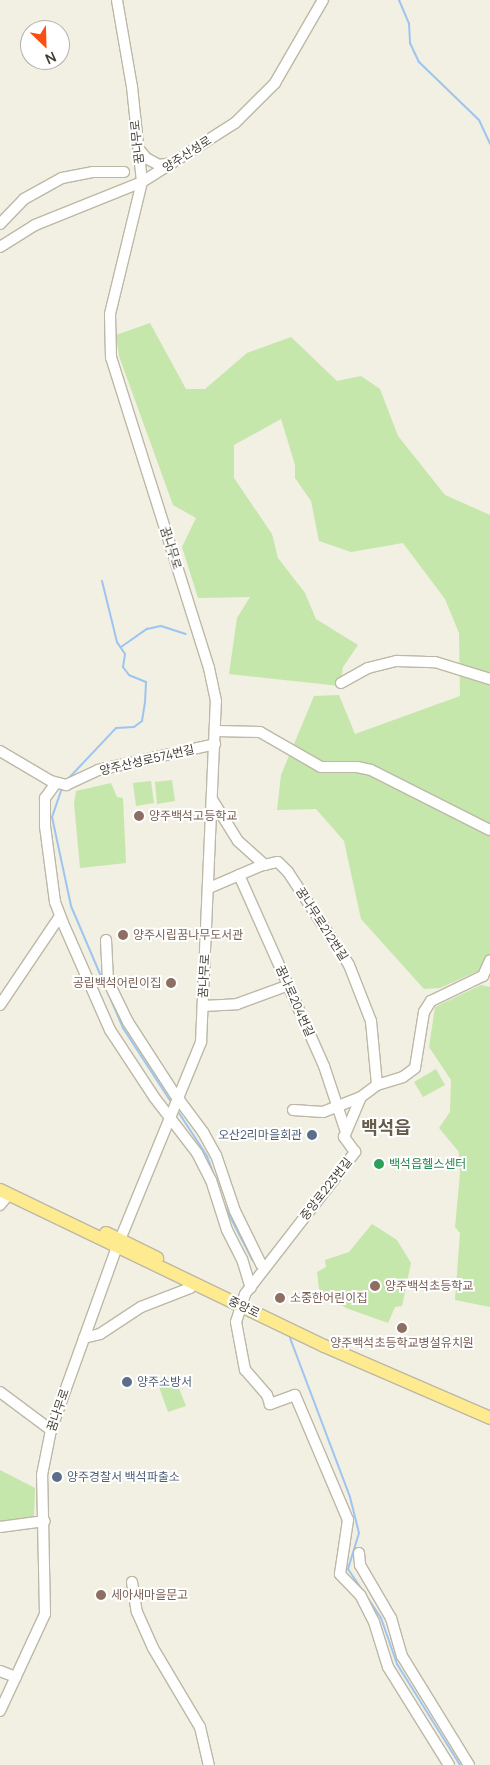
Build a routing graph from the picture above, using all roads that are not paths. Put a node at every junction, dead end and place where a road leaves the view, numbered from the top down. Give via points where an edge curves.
1 (117, 0) edge
2 (322, 0) edge
3 (138, 148) junction
4 (176, 162) junction
5 (124, 172) dead end
6 (142, 182) junction
7 (0, 224) edge
8 (0, 247) edge
9 (490, 679) edge
10 (341, 683) dead end
11 (216, 731) junction
12 (215, 744) junction
13 (0, 751) edge
14 (61, 784) junction
15 (213, 801) junction
16 (490, 830) edge
17 (265, 864) junction
18 (239, 875) junction
19 (209, 888) junction
20 (60, 916) junction
21 (106, 940) dead end
22 (490, 960) edge
23 (288, 985) junction
24 (3, 1001) edge
25 (203, 1006) junction
26 (377, 1085) junction
27 (360, 1098) junction
28 (177, 1099) junction
29 (336, 1105) junction
30 (293, 1110) dead end
31 (171, 1118) junction
32 (345, 1129) junction
33 (0, 1182) edge
34 (4, 1192) edge
35 (0, 1205) edge
36 (119, 1243) junction
37 (263, 1270) junction
38 (193, 1284) junction
39 (247, 1293) junction
40 (84, 1338) junction
41 (317, 1338) junction
42 (0, 1392) edge
43 (490, 1409) edge
44 (490, 1418) edge
45 (51, 1430) junction
46 (45, 1521) junction
47 (0, 1527) edge
48 (359, 1553) dead end
49 (132, 1582) dead end
50 (0, 1671) edge
51 (16, 1677) junction
52 (0, 1711) edge
53 (209, 1765) edge
54 (449, 1765) edge
55 (469, 1765) edge

1 - 3 street, 꿈나무로 via 132,87
2 - 4 street, 양주산성로 via 299,46 268,94 235,123
3 - 4 street via 146,158 159,165
3 - 6 street, 꿈나무로
4 - 6 street, 양주산성로
5 - 7 street via 86,173 62,178 24,199
6 - 8 street, 양주산성로 via 35,226
6 - 11 street, 꿈나무로 via 110,314 111,358 210,674 216,702
9 - 10 street via 434,662 397,661 368,668
11 - 12 street, 꿈나무로
11 - 16 street via 260,732 321,766 371,770
12 - 14 street, 양주산성로574번길 via 98,770
12 - 15 street, 꿈나무로
13 - 14 street
14 - 20 street via 45,798 45,826 55,902
15 - 17 street, 꿈나무로212번길 via 238,841
15 - 19 street, 꿈나무로
17 - 18 street
17 - 26 street, 꿈나무로212번길 via 278,862 288,872 349,965 371,1021
18 - 19 street
18 - 23 street, 꿈나로204번길
19 - 25 street, 꿈나무로
20 - 24 street
20 - 31 street via 110,1030
21 - 28 street via 108,981 128,1022
22 - 26 street via 483,976 431,1001 424,1012 415,1068 403,1078
23 - 25 street via 237,1004
23 - 29 street, 꿈나로204번길 via 324,1066
25 - 28 street, 꿈나무로 via 201,1042
26 - 27 street
27 - 29 street
27 - 32 street
28 - 31 street, 꿈나무로
28 - 37 street via 216,1155 235,1211
29 - 30 street via 322,1112
29 - 32 street, 꿈나로204번길
31 - 36 street, 꿈나무로
31 - 39 street via 197,1153 211,1180
32 - 37 street, 중앙로223번길 via 344,1137 355,1152
33 - 36 main road, 중앙로
34 - 35 street
34 - 36 main road, 중앙로
36 - 38 main road, 중앙로
36 - 39 main road, 중앙로 via 192,1276
36 - 40 street, 꿈나무로
37 - 39 street
38 - 39 main road, 중앙로
38 - 40 street via 141,1307 100,1334
39 - 41 main road, 중앙로 via 271,1316
39 - 54 street via 236,1322 244,1370 267,1395 270,1404 294,1395 348,1520 340,1574 360,1595 374,1622 388,1668
40 - 45 street, 꿈나무로
41 - 43 main road, 중앙로 via 459,1400
41 - 44 main road, 중앙로 via 452,1404
42 - 45 street
45 - 46 street, 꿈나무로 via 42,1475
46 - 47 street
46 - 51 street, 꿈나무로 via 45,1614
48 - 55 street via 360,1566 391,1618 402,1656
49 - 53 street via 137,1612 153,1648 200,1727
50 - 51 street
51 - 52 street, 꿈나무로

